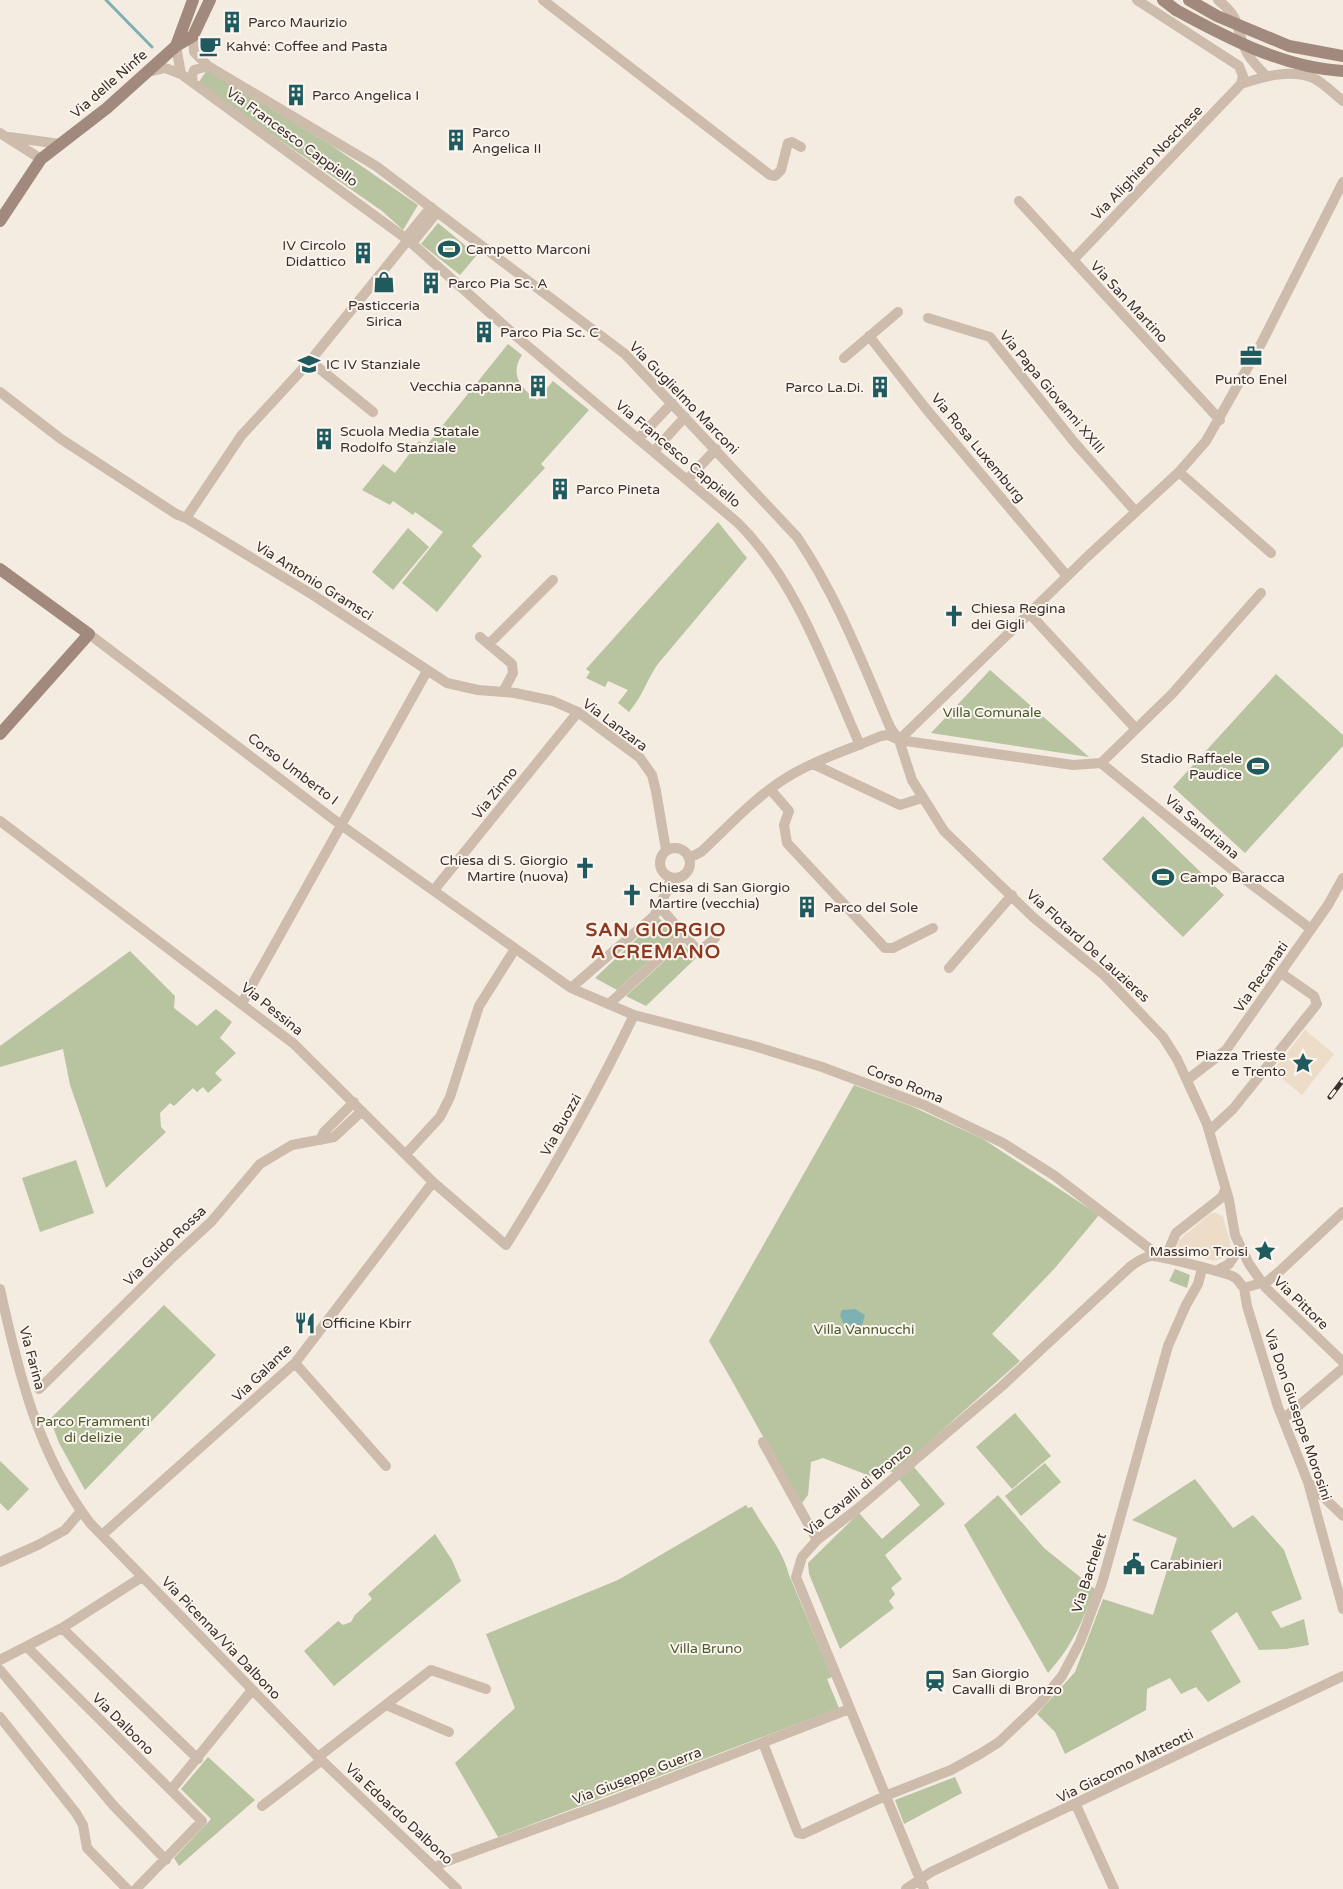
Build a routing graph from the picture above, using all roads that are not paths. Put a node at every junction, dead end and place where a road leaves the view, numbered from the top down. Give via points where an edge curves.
1 (192, 0) edge
2 (210, 0) edge
3 (543, 0) edge
4 (1137, 0) edge
5 (1163, 0) edge
6 (1189, 0) edge
7 (1218, 0) edge
8 (193, 36) junction
9 (176, 46) junction
10 (1343, 56) edge
11 (208, 66) junction
12 (1343, 71) edge
13 (145, 74) junction
14 (181, 74) junction
15 (1266, 76) junction
16 (193, 82) junction
17 (1241, 84) junction
18 (1343, 101) edge
19 (4, 135) edge
20 (60, 144) junction
21 (801, 147) dead end
22 (41, 159) junction
23 (1343, 182) edge
24 (1019, 201) dead end
25 (434, 210) junction
26 (0, 221) edge
27 (409, 240) junction
28 (1072, 260) junction
29 (898, 312) dead end
30 (928, 318) dead end
31 (869, 336) junction
32 (844, 358) dead end
33 (310, 361) junction
34 (0, 392) edge
35 (672, 403) junction
36 (373, 412) dead end
37 (685, 417) junction
38 (1220, 420) junction
39 (639, 438) junction
40 (716, 449) junction
41 (654, 451) junction
42 (1179, 472) junction
43 (688, 479) junction
44 (1136, 512) junction
45 (186, 518) junction
46 (1271, 554) dead end
47 (0, 569) edge
48 (1067, 576) junction
49 (553, 580) dead end
50 (1262, 593) dead end
51 (1028, 614) junction
52 (89, 634) junction
53 (480, 637) dead end
54 (489, 644) junction
55 (427, 671) junction
56 (503, 692) junction
57 (578, 712) junction
58 (1136, 729) junction
59 (0, 734) edge
60 (899, 740) junction
61 (860, 745) junction
62 (1101, 763) junction
63 (813, 764) junction
64 (770, 789) junction
65 (922, 798) junction
66 (0, 821) edge
67 (341, 824) junction
68 (666, 850) junction
69 (689, 858) junction
70 (670, 878) junction
71 (1343, 878) edge
72 (434, 890) junction
73 (1012, 895) junction
74 (660, 907) junction
75 (934, 928) dead end
76 (1311, 928) junction
77 (684, 935) junction
78 (715, 938) dead end
79 (516, 949) junction
80 (949, 968) dead end
81 (1280, 973) junction
82 (571, 988) junction
83 (242, 1003) junction
84 (609, 1004) junction
85 (634, 1015) junction
86 (1187, 1080) junction
87 (354, 1102) junction
88 (362, 1111) junction
89 (1209, 1131) junction
90 (320, 1140) junction
91 (406, 1154) junction
92 (433, 1182) junction
93 (1225, 1190) junction
94 (1211, 1206) junction
95 (1343, 1212) edge
96 (1232, 1219) junction
97 (506, 1245) joint
98 (1240, 1248) junction
99 (1159, 1256) junction
100 (1183, 1262) junction
101 (1202, 1268) junction
102 (1218, 1270) junction
103 (1262, 1283) junction
104 (1244, 1288) junction
105 (0, 1289) edge
106 (295, 1362) junction
107 (1343, 1362) edge
108 (1343, 1368) edge
109 (39, 1389) dead end
110 (1283, 1419) junction
111 (763, 1442) dead end
112 (386, 1466) dead end
113 (1308, 1482) junction
114 (81, 1510) junction
115 (1343, 1516) edge
116 (102, 1535) junction
117 (817, 1540) junction
118 (0, 1562) edge
119 (142, 1577) junction
120 (1343, 1609) edge
121 (62, 1628) junction
122 (27, 1647) junction
123 (0, 1660) edge
124 (0, 1670) edge
125 (1343, 1676) edge
126 (486, 1689) dead end
127 (252, 1690) junction
128 (386, 1704) junction
129 (849, 1709) junction
130 (0, 1717) edge
131 (449, 1732) dead end
132 (763, 1743) junction
133 (198, 1759) junction
134 (320, 1759) junction
135 (171, 1790) junction
136 (885, 1796) junction
137 (1076, 1805) junction
138 (262, 1806) dead end
139 (166, 1860) junction
140 (436, 1868) junction
141 (919, 1878) junction
142 (127, 1889) edge
143 (136, 1889) edge
144 (457, 1889) edge
145 (906, 1889) edge
146 (924, 1889) edge
147 (1114, 1889) edge

1 - 9 main road
2 - 8 main road
3 - 21 street via 770,175 775,176 781,170 788,143
4 - 17 street via 1239,66 1243,71
5 - 12 main road, bridge via 1209,28 1275,57
6 - 10 main road, bridge via 1217,16 1289,46
7 - 15 street via 1238,21 1246,52
8 - 9 main road, Via delle Ninfe
8 - 11 street, Via Guglielmo Marconi via 194,52
9 - 13 main road, Via delle Ninfe
9 - 14 street
11 - 16 street via 194,70
11 - 25 street, Via Guglielmo Marconi via 351,149
13 - 14 street via 165,68
13 - 20 main road, Via delle Ninfe
14 - 16 street, Via Francesco Cappiello
15 - 17 street
15 - 18 street via 1312,77
16 - 27 street, Via Francesco Cappiello
17 - 28 street, Via Alighiero Noschese
19 - 20 street
19 - 22 street
20 - 22 main road, Via delle Ninfe
22 - 26 main road, Via delle Ninfe
23 - 38 street
24 - 28 street, Via San Martino
25 - 27 street
25 - 35 street, Via Guglielmo Marconi via 625,354
27 - 33 street
27 - 39 street, Via Francesco Cappiello via 517,337
28 - 38 street, Via San Martino
29 - 31 street
30 - 44 street, Via Papa Giovanni XXIII via 990,337 1074,442
31 - 32 street
31 - 48 street, Via Rosa Luxemburg
33 - 36 street
33 - 45 street via 241,436
34 - 45 street, Via Antonio Gramsci via 61,439
35 - 37 street, Via Guglielmo Marconi
35 - 39 street
37 - 40 street, Via Guglielmo Marconi
37 - 41 street
38 - 42 street
39 - 41 street, Via Francesco Cappiello
40 - 43 street
40 - 60 street, Via Guglielmo Marconi via 797,536 819,569 890,727
41 - 43 street, Via Francesco Cappiello
42 - 44 street
42 - 46 street
43 - 61 street, Via Francesco Cappiello via 759,544 778,572
44 - 48 street
45 - 55 street, Via Antonio Gramsci via 313,595
47 - 52 main road, Corso Umberto I
48 - 51 street
49 - 54 street
50 - 58 street
51 - 58 street
51 - 60 street
52 - 59 main road
52 - 67 street, Corso Umberto I
53 - 54 street
54 - 56 street via 512,664 513,674
55 - 56 street, Via Lanzara via 447,683
55 - 67 street
56 - 57 street, Via Lanzara via 553,701
57 - 68 street, Via Lanzara via 640,758 652,775
57 - 72 street, Via Zinno
58 - 62 street
60 - 61 street via 888,735
60 - 62 street via 1074,765
60 - 65 street, Via Flotard De Lauzieres via 912,780
61 - 63 street
62 - 76 street, Via Sandriana via 1239,875
63 - 64 street
63 - 65 street via 900,805
64 - 69 street via 701,852
64 - 75 street via 789,811 784,826 787,843 885,948 893,948
65 - 73 street, Via Flotard De Lauzieres via 944,831
66 - 83 street, Via Pessina
67 - 72 street, Corso Umberto I
67 - 83 street
68 - 69 street via 682,849
68 - 70 street via 660,857 659,866
69 - 70 street via 690,865 683,876
70 - 74 street
71 - 76 street, Via Recanati
72 - 79 street, Corso Umberto I
73 - 80 street
73 - 86 street, Via Flotard De Lauzieres via 1126,997 1163,1037
74 - 77 street
74 - 82 street via 654,916
76 - 81 street, Via Recanati
77 - 78 street via 699,952
77 - 84 street
79 - 82 street, Corso Umberto I
79 - 91 street via 479,1006 450,1097 440,1117
81 - 86 street, Via Recanati via 1226,1050
81 - 89 street via 1314,996 1317,1004 1233,1109
82 - 84 street, Corso Umberto I
83 - 87 street, Via Pessina via 294,1044
84 - 85 street, Corso Roma
85 - 97 street, Via Buozzi via 549,1175
85 - 99 street, Corso Roma via 822,1067 924,1105 1003,1143 1055,1176
86 - 89 street, Via Flotard De Lauzieres
87 - 88 street, Via Pessina
87 - 90 street
88 - 90 street, Via Guido Rossa via 334,1137
88 - 91 street, Via Pessina
89 - 93 street, Via Flotard De Lauzieres
90 - 109 street, Via Guido Rossa via 292,1145 260,1164 211,1222
91 - 92 street, Via Pessina
92 - 97 street, Via Pessina
92 - 106 street, Via Galante
93 - 94 street
93 - 96 street, Via Flotard De Lauzieres
94 - 96 street via 1225,1210
94 - 100 street via 1176,1233 1172,1240 1172,1252
95 - 103 street via 1282,1270
96 - 98 street
98 - 102 street via 1230,1264
98 - 103 street, Via Pittore
99 - 100 street
99 - 117 street, Via Cavalli di Bronzo via 1142,1258 1131,1266 1002,1386
100 - 101 street
101 - 102 street
101 - 136 street, Via Bachelet via 1198,1284 1168,1346 1102,1583 1080,1642 1062,1676 1040,1703 999,1742 951,1770
102 - 104 street via 1234,1277
103 - 104 street
103 - 107 street, Via Pittore
104 - 110 street, Via Don Giuseppe Morosini
105 - 114 street, Via Farina via 14,1353 37,1427 73,1501
106 - 112 street
106 - 116 street, Via Galante
108 - 110 street
110 - 113 street, Via Don Giuseppe Morosini
111 - 117 street
113 - 115 street
113 - 120 street, Via Don Giuseppe Morosini
114 - 116 street, Via Farina
114 - 118 street via 65,1530
116 - 119 street, Via Picenna/Via Dalbono
117 - 129 street, Via Cavalli di Bronzo via 802,1557 796,1577
119 - 121 street
119 - 127 street, Via Picenna/Via Dalbono
121 - 122 street
121 - 133 street, Via Dalbono
122 - 123 street
122 - 135 street, Via Dalbono
124 - 139 street via 112,1805
125 - 137 street, Via Giacomo Matteotti
126 - 128 street via 431,1670
127 - 133 street
127 - 134 street, Via Picenna/Via Dalbono
128 - 131 street
128 - 134 street
129 - 132 street, Via Giuseppe Guerra
129 - 136 street, Via Cavalli di Bronzo
130 - 142 street via 76,1813 83,1825 87,1848
132 - 136 street, Via Bachelet via 798,1833 804,1834
132 - 140 street, Via Giuseppe Guerra via 442,1863
133 - 135 street
134 - 138 street
134 - 140 street, Via Edoardo Dalbono
135 - 139 street, Via Dalbono via 202,1821
136 - 141 street, Via Cavalli di Bronzo
137 - 141 street, Via Giacomo Matteotti
137 - 147 street
139 - 143 street
140 - 144 street, Via Edoardo Dalbono
141 - 145 street, Via Giacomo Matteotti
141 - 146 street, Via Cavalli di Bronzo

